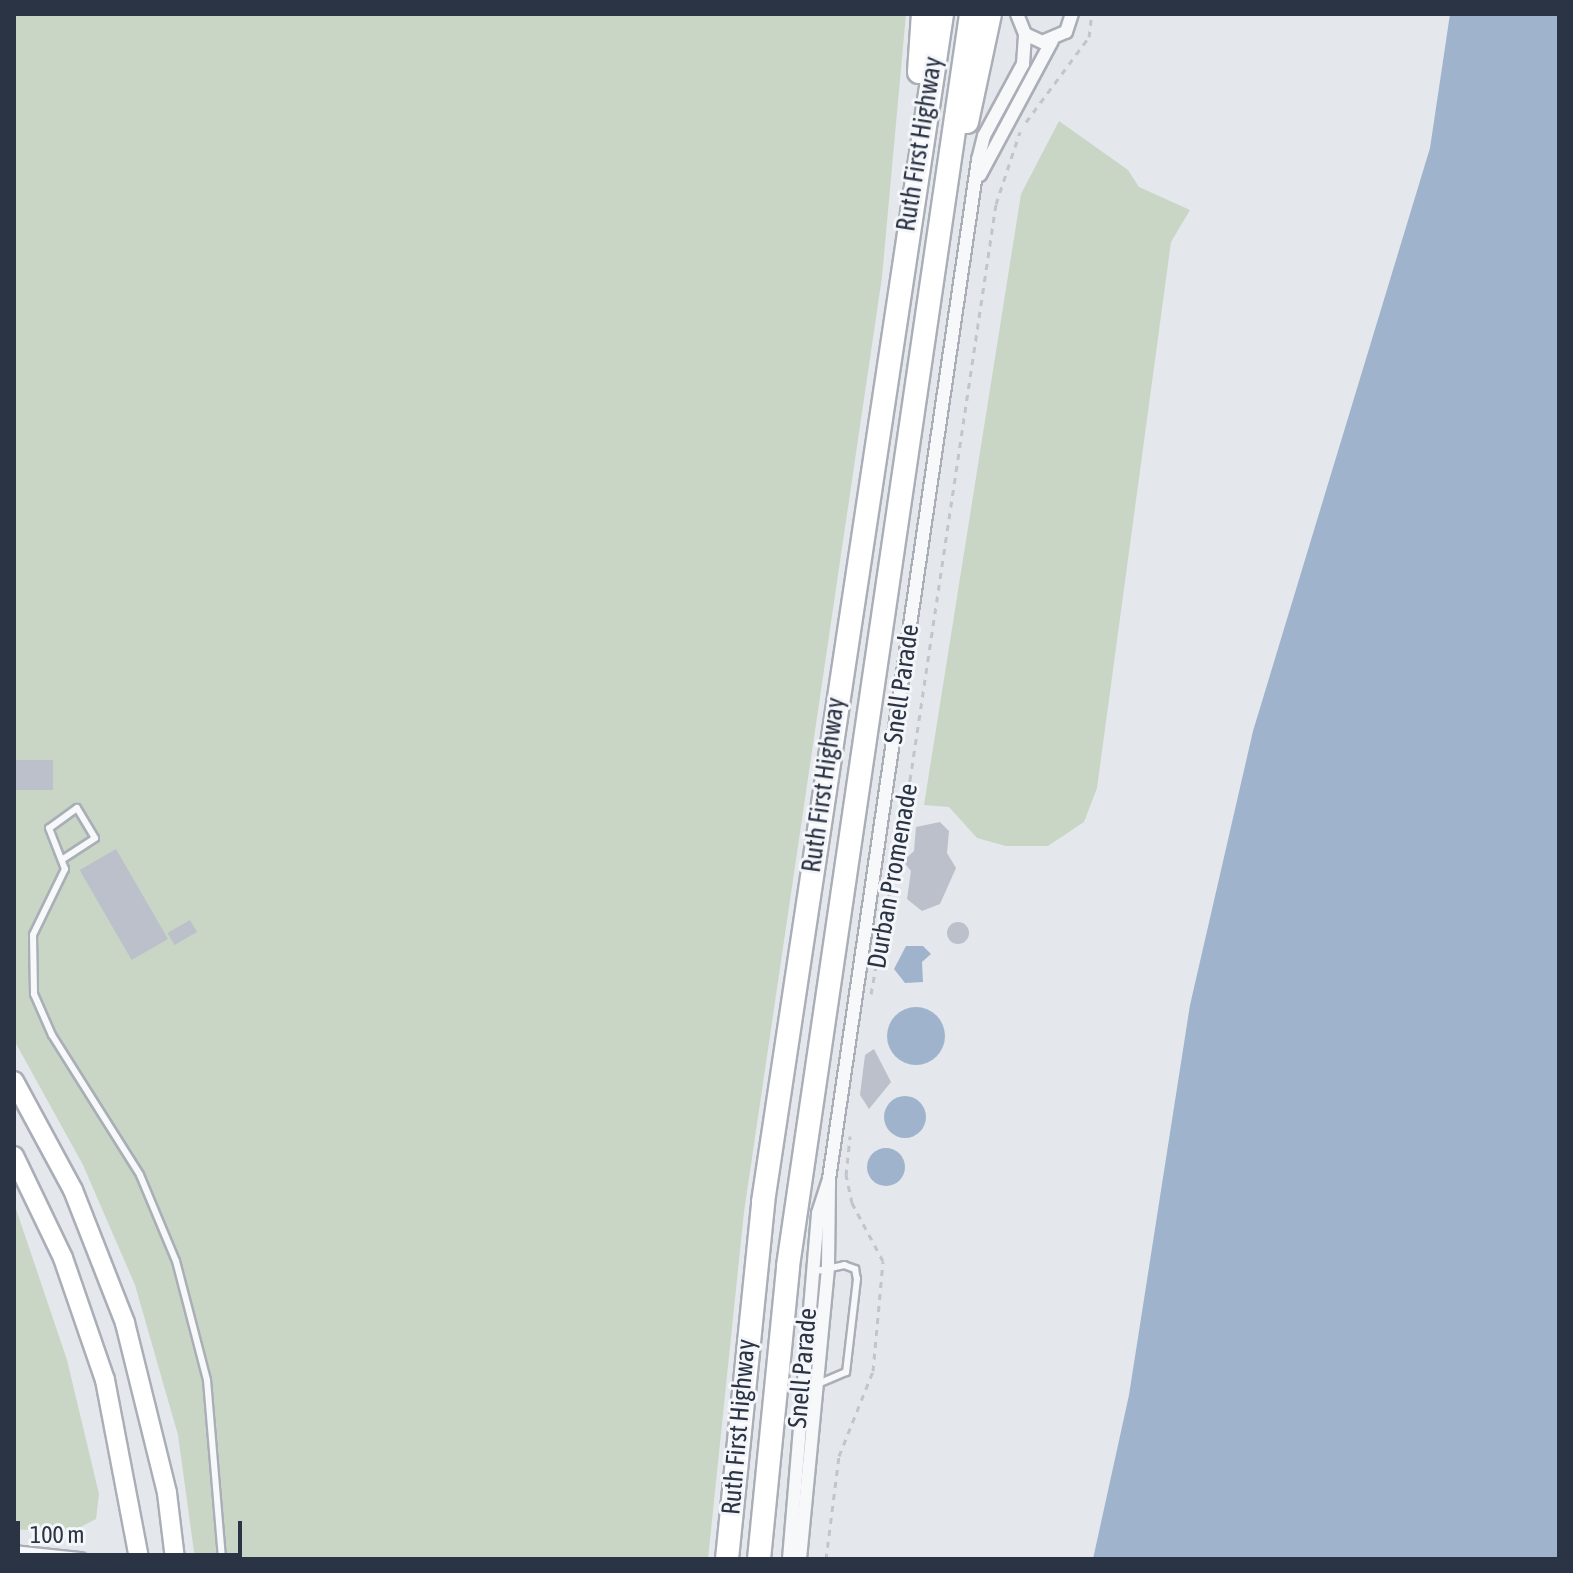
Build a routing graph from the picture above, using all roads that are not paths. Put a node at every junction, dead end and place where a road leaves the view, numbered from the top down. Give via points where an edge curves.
1 (923, 14) edge
2 (942, 14) edge
3 (971, 14) edge
4 (990, 14) edge
5 (1017, 14) edge
6 (1072, 14) edge
7 (1025, 34) junction
8 (1052, 41) junction
9 (918, 149) junction
10 (974, 189) junction
11 (937, 226) junction
12 (63, 859) junction
13 (14, 1081) edge
14 (14, 1156) edge
15 (829, 1179) junction
16 (828, 1266) junction
17 (812, 1272) junction
18 (814, 1385) junction
19 (14, 1552) edge
20 (81, 1559) edge
21 (139, 1559) edge
22 (175, 1559) edge
23 (222, 1559) edge
24 (727, 1559) edge
25 (759, 1559) edge
26 (789, 1559) edge
27 (800, 1559) edge

1 - 9 highway
2 - 9 highway, Ruth First Highway
3 - 11 highway, Ruth First Highway
4 - 11 highway via 952,191
5 - 7 street
6 - 8 street, Snell Parade via 1066,32
7 - 8 street
7 - 10 street, Snell Parade via 1023,64 984,136
8 - 10 street, Snell Parade
9 - 24 highway, Ruth First Highway via 763,1202
10 - 15 street, Snell Parade
11 - 25 highway, Ruth First Highway via 788,1266
12 - 12 lane via 49,828 77,808 95,838
12 - 23 lane via 62,877 33,935 34,994 52,1035 140,1175 176,1261 207,1380
13 - 22 main road via 73,1190 125,1323 161,1464
14 - 21 main road via 63,1258 105,1380
15 - 16 street, Snell Parade
15 - 17 street, Snell Parade via 818,1213
16 - 17 lane
16 - 18 street, Snell Parade
16 - 18 lane via 850,1266 857,1273 848,1366 838,1379
17 - 26 street, Snell Parade
18 - 27 street, Snell Parade
19 - 20 street

